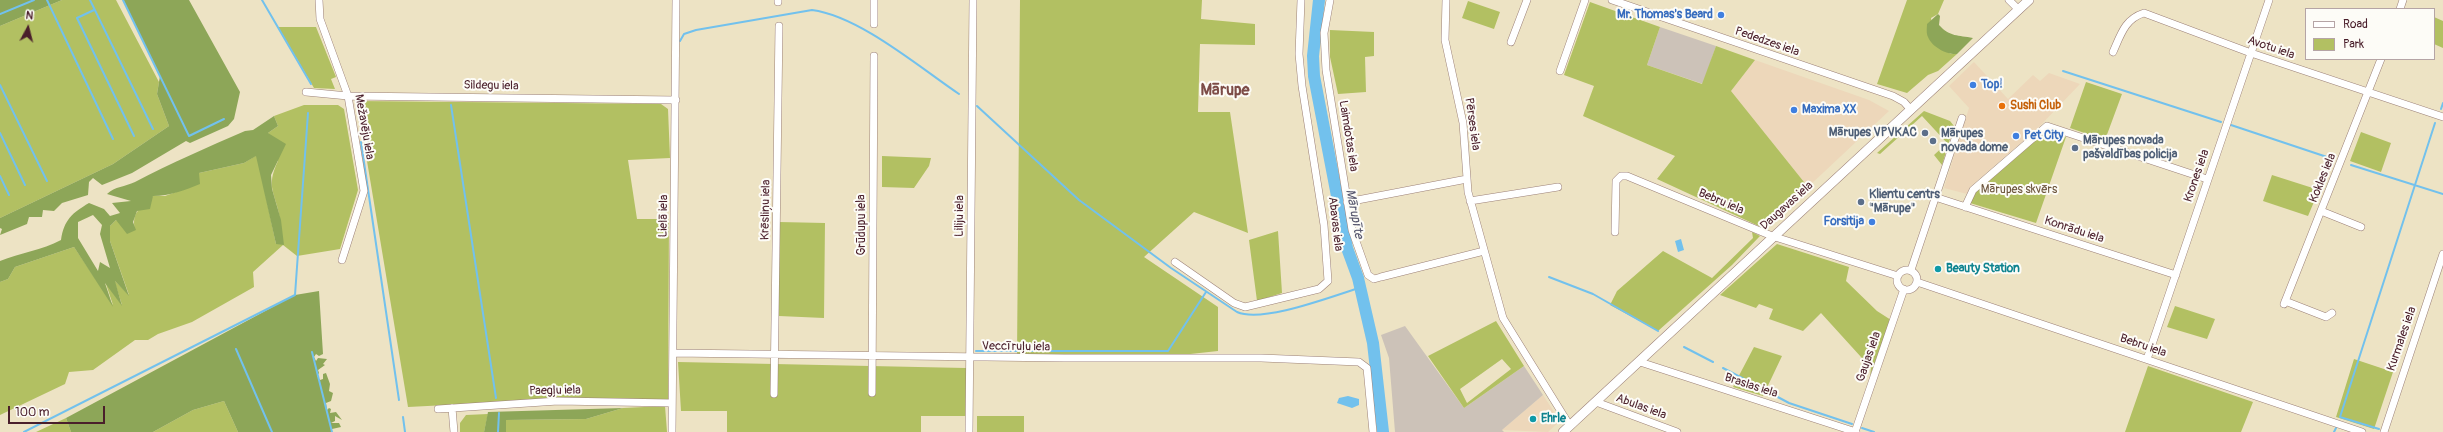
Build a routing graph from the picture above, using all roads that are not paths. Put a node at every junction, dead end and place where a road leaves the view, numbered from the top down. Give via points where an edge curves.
1 (319, 0) edge
2 (676, 0) edge
3 (874, 0) edge
4 (973, 0) edge
5 (1301, 0) edge
6 (1330, 0) edge
7 (1446, 0) edge
8 (1527, 0) edge
9 (1586, 0) edge
10 (1612, 0) edge
11 (2009, 0) edge
12 (2029, 0) edge
13 (2269, 0) edge
14 (2019, 10) junction
15 (874, 24) dead end
16 (779, 26) dead end
17 (1511, 42) dead end
18 (2113, 52) dead end
19 (2251, 53) junction
20 (874, 56) dead end
21 (2380, 60) edge
22 (1560, 71) dead end
23 (306, 92) dead end
24 (2368, 92) junction
25 (348, 96) junction
26 (676, 100) junction
27 (1911, 110) junction
28 (2443, 117) edge
29 (1962, 118) dead end
30 (1467, 179) junction
31 (2207, 179) junction
32 (1558, 186) dead end
33 (1935, 197) junction
34 (1470, 201) junction
35 (1347, 202) junction
36 (1965, 207) junction
37 (2321, 211) junction
38 (2362, 227) dead end
39 (1615, 232) dead end
40 (1772, 236) junction
41 (1484, 251) junction
42 (2443, 254) edge
43 (342, 260) dead end
44 (1175, 262) dead end
45 (1910, 270) junction
46 (2176, 275) junction
47 (1898, 276) junction
48 (1917, 282) junction
49 (1904, 289) junction
50 (2332, 313) dead end
51 (673, 353) junction
52 (775, 354) junction
53 (872, 356) junction
54 (970, 357) junction
55 (2146, 359) junction
56 (1640, 362) junction
57 (774, 394) dead end
58 (872, 394) dead end
59 (1596, 402) junction
60 (672, 403) junction
61 (452, 408) junction
62 (438, 409) dead end
63 (1566, 429) edge
64 (454, 432) edge
65 (672, 432) edge
66 (969, 432) edge
67 (1373, 432) edge
68 (1677, 432) edge
69 (1855, 432) edge
70 (2362, 432) edge
71 (2384, 432) edge

1 - 25 street, Mežavēju iela via 320,19
2 - 26 street, Lielā iela
3 - 15 street
4 - 54 street, Liliju iela
5 - 44 street, Abavas iela via 1299,54 1302,86 1324,225 1328,281 1319,289 1244,307 1234,303
6 - 35 street, Laimdotas iela via 1324,34 1326,70
7 - 30 street, Pērses iela via 1445,40 1463,123
8 - 17 street
9 - 22 street
10 - 27 street, Pededzes iela via 1893,96 1904,102
11 - 14 street
12 - 14 main road, Daugavas iela
13 - 19 street, Krones iela
14 - 27 main road, Daugavas iela
16 - 52 street, Krēsliņu iela
18 - 19 street, Avotu iela via 2127,22 2144,13
19 - 24 street, Avotu iela
19 - 31 street, Krones iela
20 - 53 street, Grūdupu iela
21 - 24 street, Kokles iela
23 - 25 street, Sildegu iela
24 - 28 street, Avotu iela
24 - 37 street, Kokles iela
25 - 26 street, Sildegu iela
25 - 43 street, Mežavēju iela via 364,190
26 - 51 street, Lielā iela
27 - 40 main road, Daugavas iela
29 - 33 street
30 - 34 street, Pērses iela
30 - 35 street
31 - 36 street via 2047,126 1973,190
31 - 46 street, Krones iela
32 - 34 street
33 - 36 street, Konrādu iela
33 - 45 street
34 - 41 street, Pērses iela
35 - 41 street via 1357,249 1368,275 1374,278
36 - 46 street, Konrādu iela
37 - 38 street
37 - 50 street, Kokles iela via 2284,302 2326,317
39 - 40 street, Bebru iela via 1616,181 1621,176 1627,176
40 - 47 street, Bebru iela
40 - 56 main road, Daugavas iela
41 - 63 street, Pērses iela via 1503,318
42 - 71 street, Kurmales iela
45 - 47 street via 1903,271
45 - 48 street via 1916,275
46 - 55 street, Krones iela
47 - 49 street via 1898,284
48 - 49 street via 1912,289
48 - 55 street, Bebru iela
49 - 69 street, Gaujas iela
51 - 52 street, Veccīruļu iela
51 - 60 street, Lielā iela
52 - 53 street, Veccīruļu iela
52 - 57 street, Krēsliņu iela
53 - 54 street, Veccīruļu iela
53 - 58 street, Grūdupu iela
54 - 66 street, Liliju iela
54 - 67 street, Veccīruļu iela via 1261,358 1359,362 1367,368
55 - 70 street, Bebru iela
56 - 59 main road, Daugavas iela
56 - 69 street, Braslas iela
59 - 63 main road, Daugavas iela
59 - 68 street, Abulas iela
60 - 61 street, Paegļu iela via 558,401
60 - 65 street, Lielā iela
61 - 62 street, Paegļu iela
61 - 64 street

